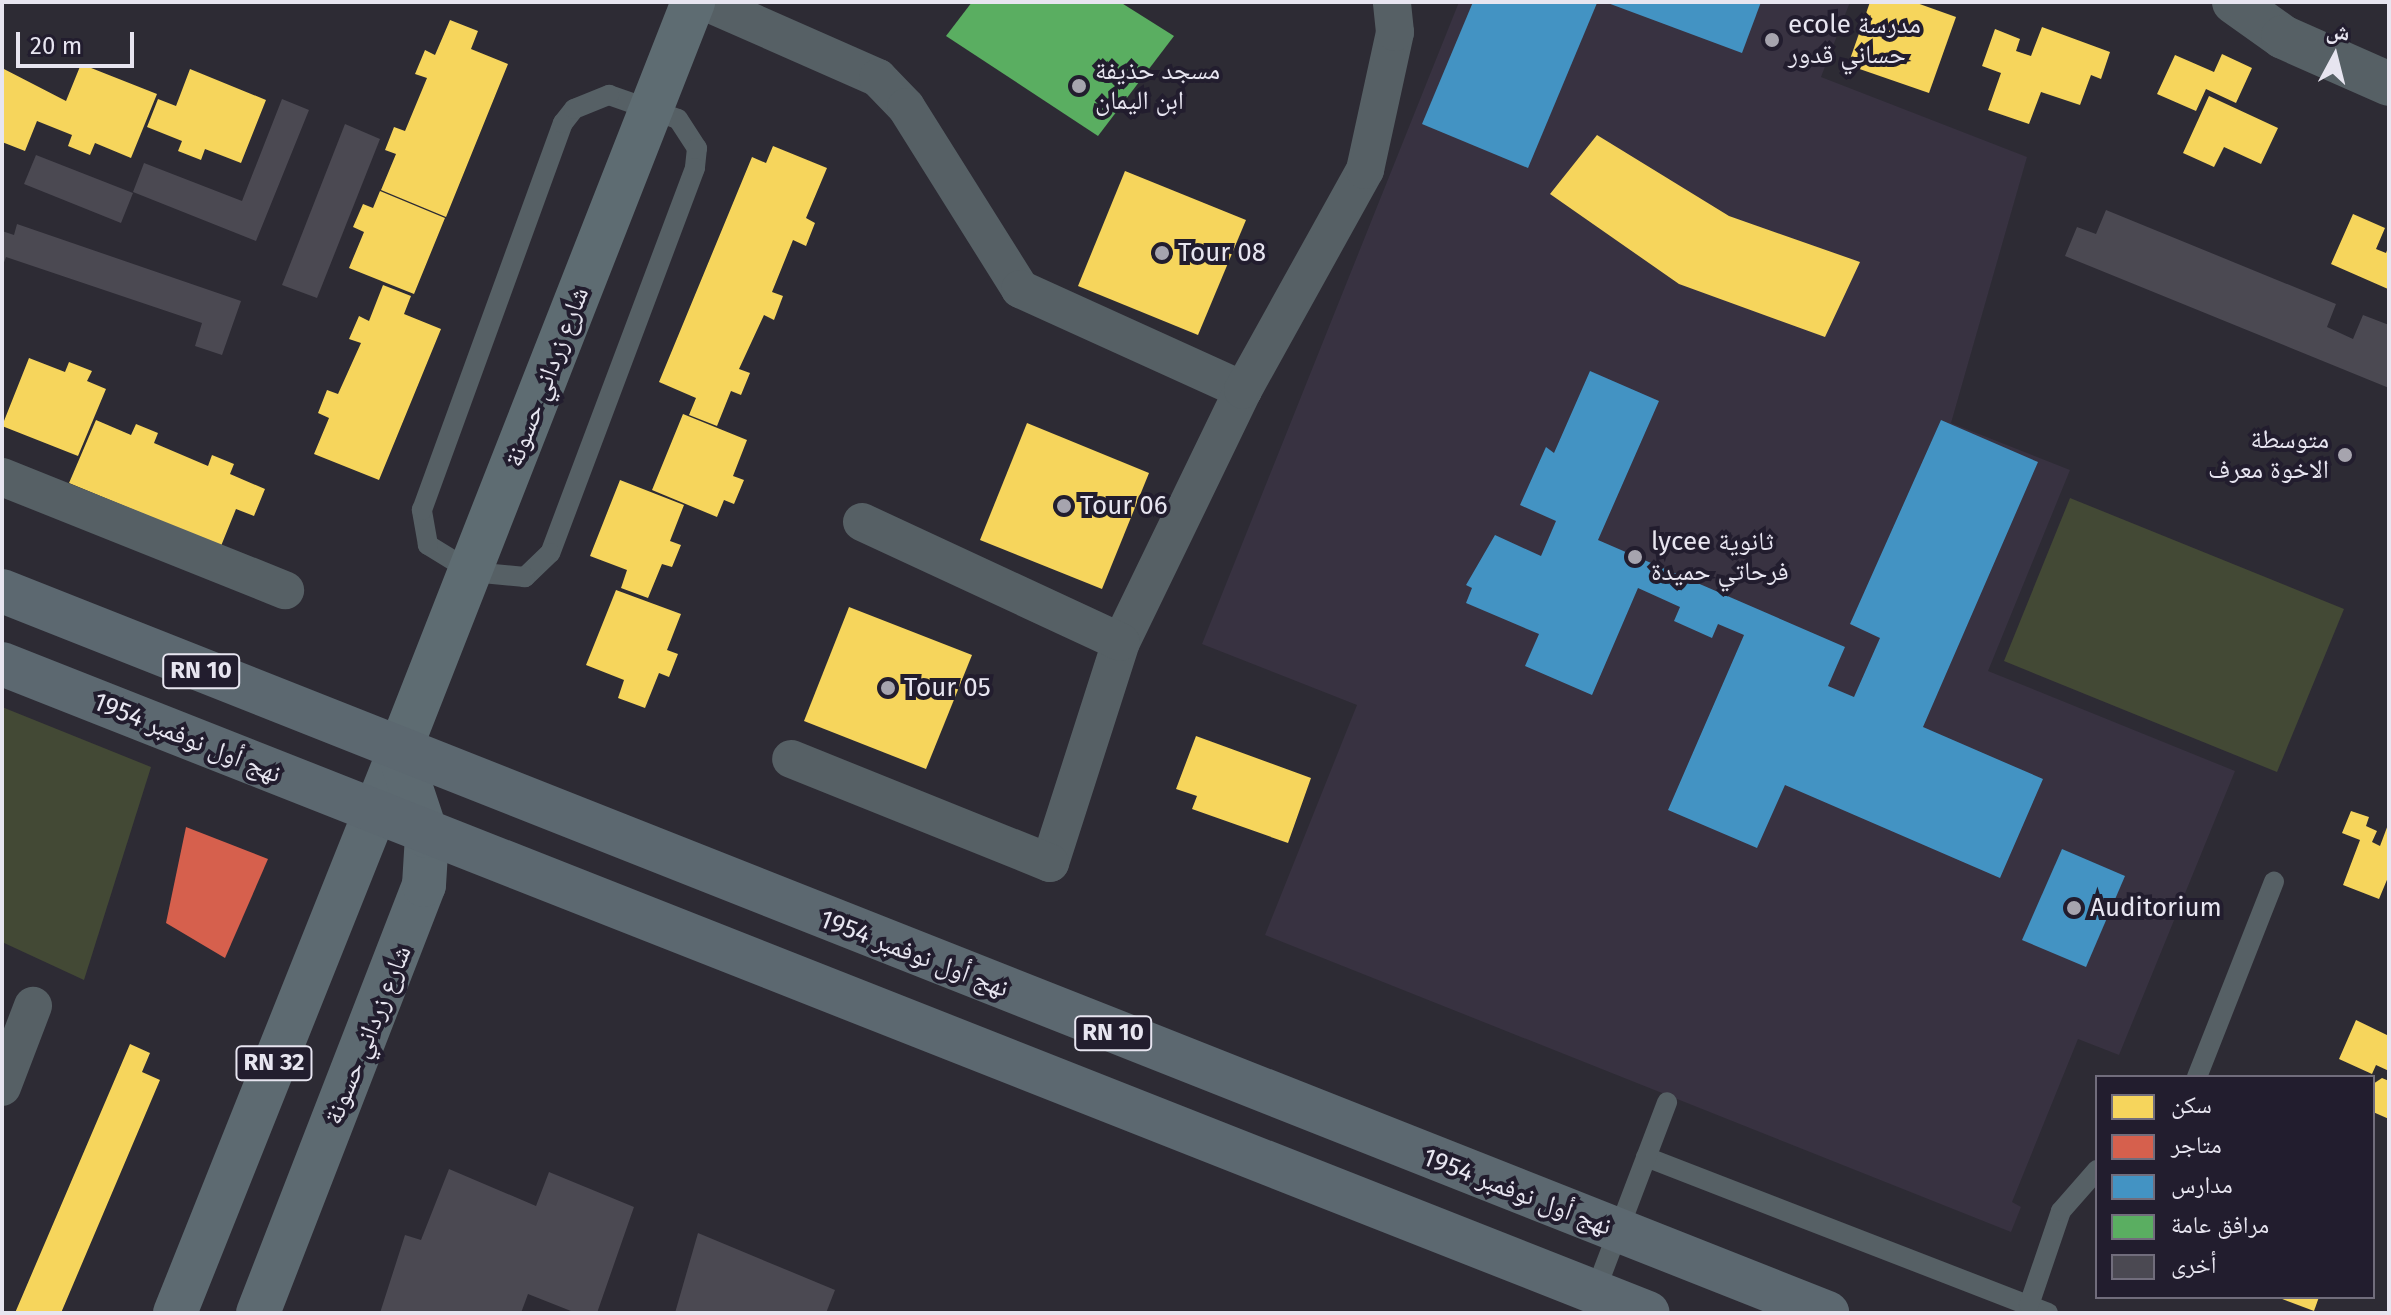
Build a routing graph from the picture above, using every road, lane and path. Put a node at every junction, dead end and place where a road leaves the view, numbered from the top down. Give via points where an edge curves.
1 (693, 2) edge
2 (706, 2) edge
3 (1392, 2) edge
4 (2234, 2) edge
5 (2389, 84) edge
6 (651, 106) junction
7 (1243, 390) junction
8 (2, 477) edge
9 (862, 522) dead end
10 (472, 572) junction
11 (285, 590) dead end
12 (2, 591) edge
13 (1121, 642) junction
14 (2, 664) edge
15 (399, 752) junction
16 (791, 759) dead end
17 (372, 812) junction
18 (427, 836) junction
19 (2274, 882) dead end
20 (33, 1006) dead end
21 (2198, 1075) edge
22 (2, 1087) edge
23 (1667, 1102) dead end
24 (1646, 1157) junction
25 (2095, 1172) edge
26 (1617, 1231) junction
27 (1595, 1292) junction
28 (2038, 1309) edge
29 (175, 1313) edge
30 (258, 1313) edge
31 (1648, 1313) edge
32 (1827, 1313) edge

1 - 6 main road, شارع زرداني حسونة
2 - 7 street via 878,78 906,107 1020,289
3 - 7 street via 1395,32 1365,170
4 - 5 street via 2283,37
6 - 10 main road, شارع زرداني حسونة
6 - 10 lane via 690,132 695,168 550,553 525,577
6 - 10 lane via 591,98 563,123 422,510 428,545
7 - 13 street
8 - 11 street
9 - 13 street
10 - 15 main road, شارع زرداني حسونة
12 - 15 highway, نهج أول نوفمبر 1954 / RN 10
13 - 16 street via 1050,863
14 - 17 highway, نهج أول نوفمبر 1954 / RN 10
15 - 17 main road, شارع زرداني حسونة / RN 32
15 - 18 main road, شارع زرداني حسونة / RN 32
15 - 26 highway, نهج أول نوفمبر 1954 / RN 10
17 - 18 highway, RN 10
17 - 29 main road, شارع زرداني حسونة / RN 32
18 - 27 highway, RN 10
18 - 30 main road, شارع زرداني حسونة / RN 32 via 430,859 415,915
19 - 21 lane
20 - 22 street
23 - 24 lane
24 - 26 lane
24 - 28 lane
25 - 28 lane via 2061,1211
26 - 27 lane
26 - 32 highway, نهج أول نوفمبر 1954 / RN 10
27 - 31 highway, RN 10

